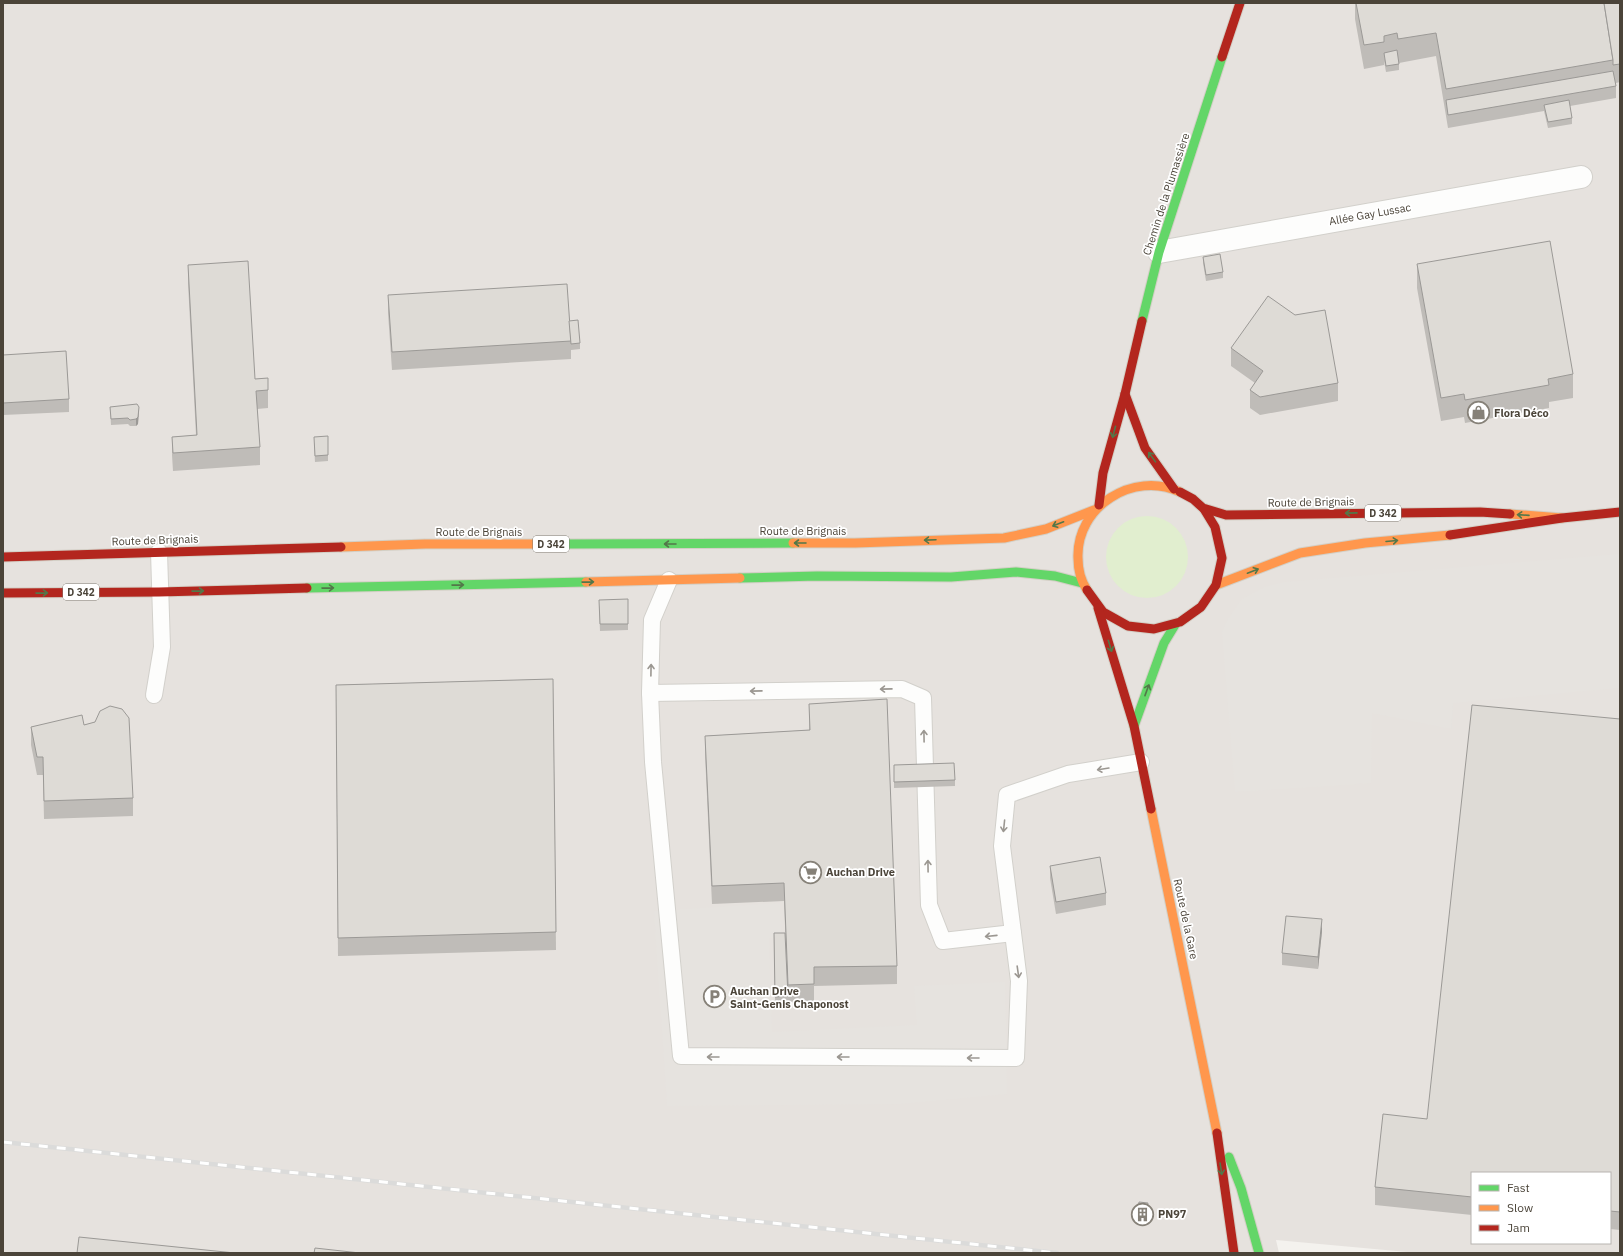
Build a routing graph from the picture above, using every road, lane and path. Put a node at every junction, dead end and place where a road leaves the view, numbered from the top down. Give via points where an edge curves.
1 (1240, 3) edge
2 (1581, 177) dead end
3 (1159, 252) junction
4 (1124, 394) junction
5 (1174, 489) junction
6 (1097, 508) junction
7 (1204, 509) junction
8 (1620, 512) edge
9 (1562, 518) junction
10 (159, 552) junction
11 (3, 557) edge
12 (669, 580) junction
13 (1082, 583) junction
14 (1216, 585) junction
15 (159, 592) junction
16 (3, 593) edge
17 (1098, 608) junction
18 (1175, 625) junction
19 (650, 693) junction
20 (154, 695) dead end
21 (1134, 726) junction
22 (1141, 762) junction
23 (1013, 933) junction
24 (1214, 1116) junction
25 (1234, 1253) edge
26 (1259, 1253) edge

1 - 3 main road, Chemin de la Plumassière
2 - 3 street, Allée Gay Lussac
3 - 4 main road, Chemin de la Plumassière
5 -> 4 main road via 1145,448
4 -> 6 main road, Chemin de la Plumassière via 1103,473
5 - 6 main road via 1155,485 1134,486 1116,493
5 - 7 main road via 1190,497
6 -> 10 main road, Route de Brignais / D 342 via 1046,529 1004,538 855,543 425,544
6 - 13 main road via 1084,526 1078,545
9 -> 7 main road, Route de Brignais / D 342 via 1480,512 1226,515
7 - 14 main road via 1215,526 1221,545 1221,566
8 - 9 main road, Route de Brignais / D 342
14 -> 9 main road, Route de Brignais / D 342 via 1300,553 1365,543 1467,534
10 - 11 main road, Route de Brignais / D 342
10 - 15 lane
12 - 13 main road, D 342 via 817,576 951,577 1016,572 1055,576
15 -> 12 main road, D 342
19 -> 12 lane via 652,620
13 - 17 main road
14 - 18 main road via 1206,602 1192,616
16 -> 15 main road, D 342
15 - 20 lane via 162,646
17 - 18 main road via 1126,626 1159,629
17 -> 21 main road, Route de la Gare
21 -> 18 main road via 1164,643
23 -> 19 lane via 943,941 928,905 923,698 902,689
23 -> 19 lane via 1019,981 1016,1058 681,1056 653,762
21 - 22 main road, Route de la Gare
22 -> 23 lane via 1068,774 1008,795 1002,846
22 - 24 main road, Route de la Gare
24 -> 25 main road, Route de la Gare
24 - 26 main road, Route de la Gare via 1241,1188

